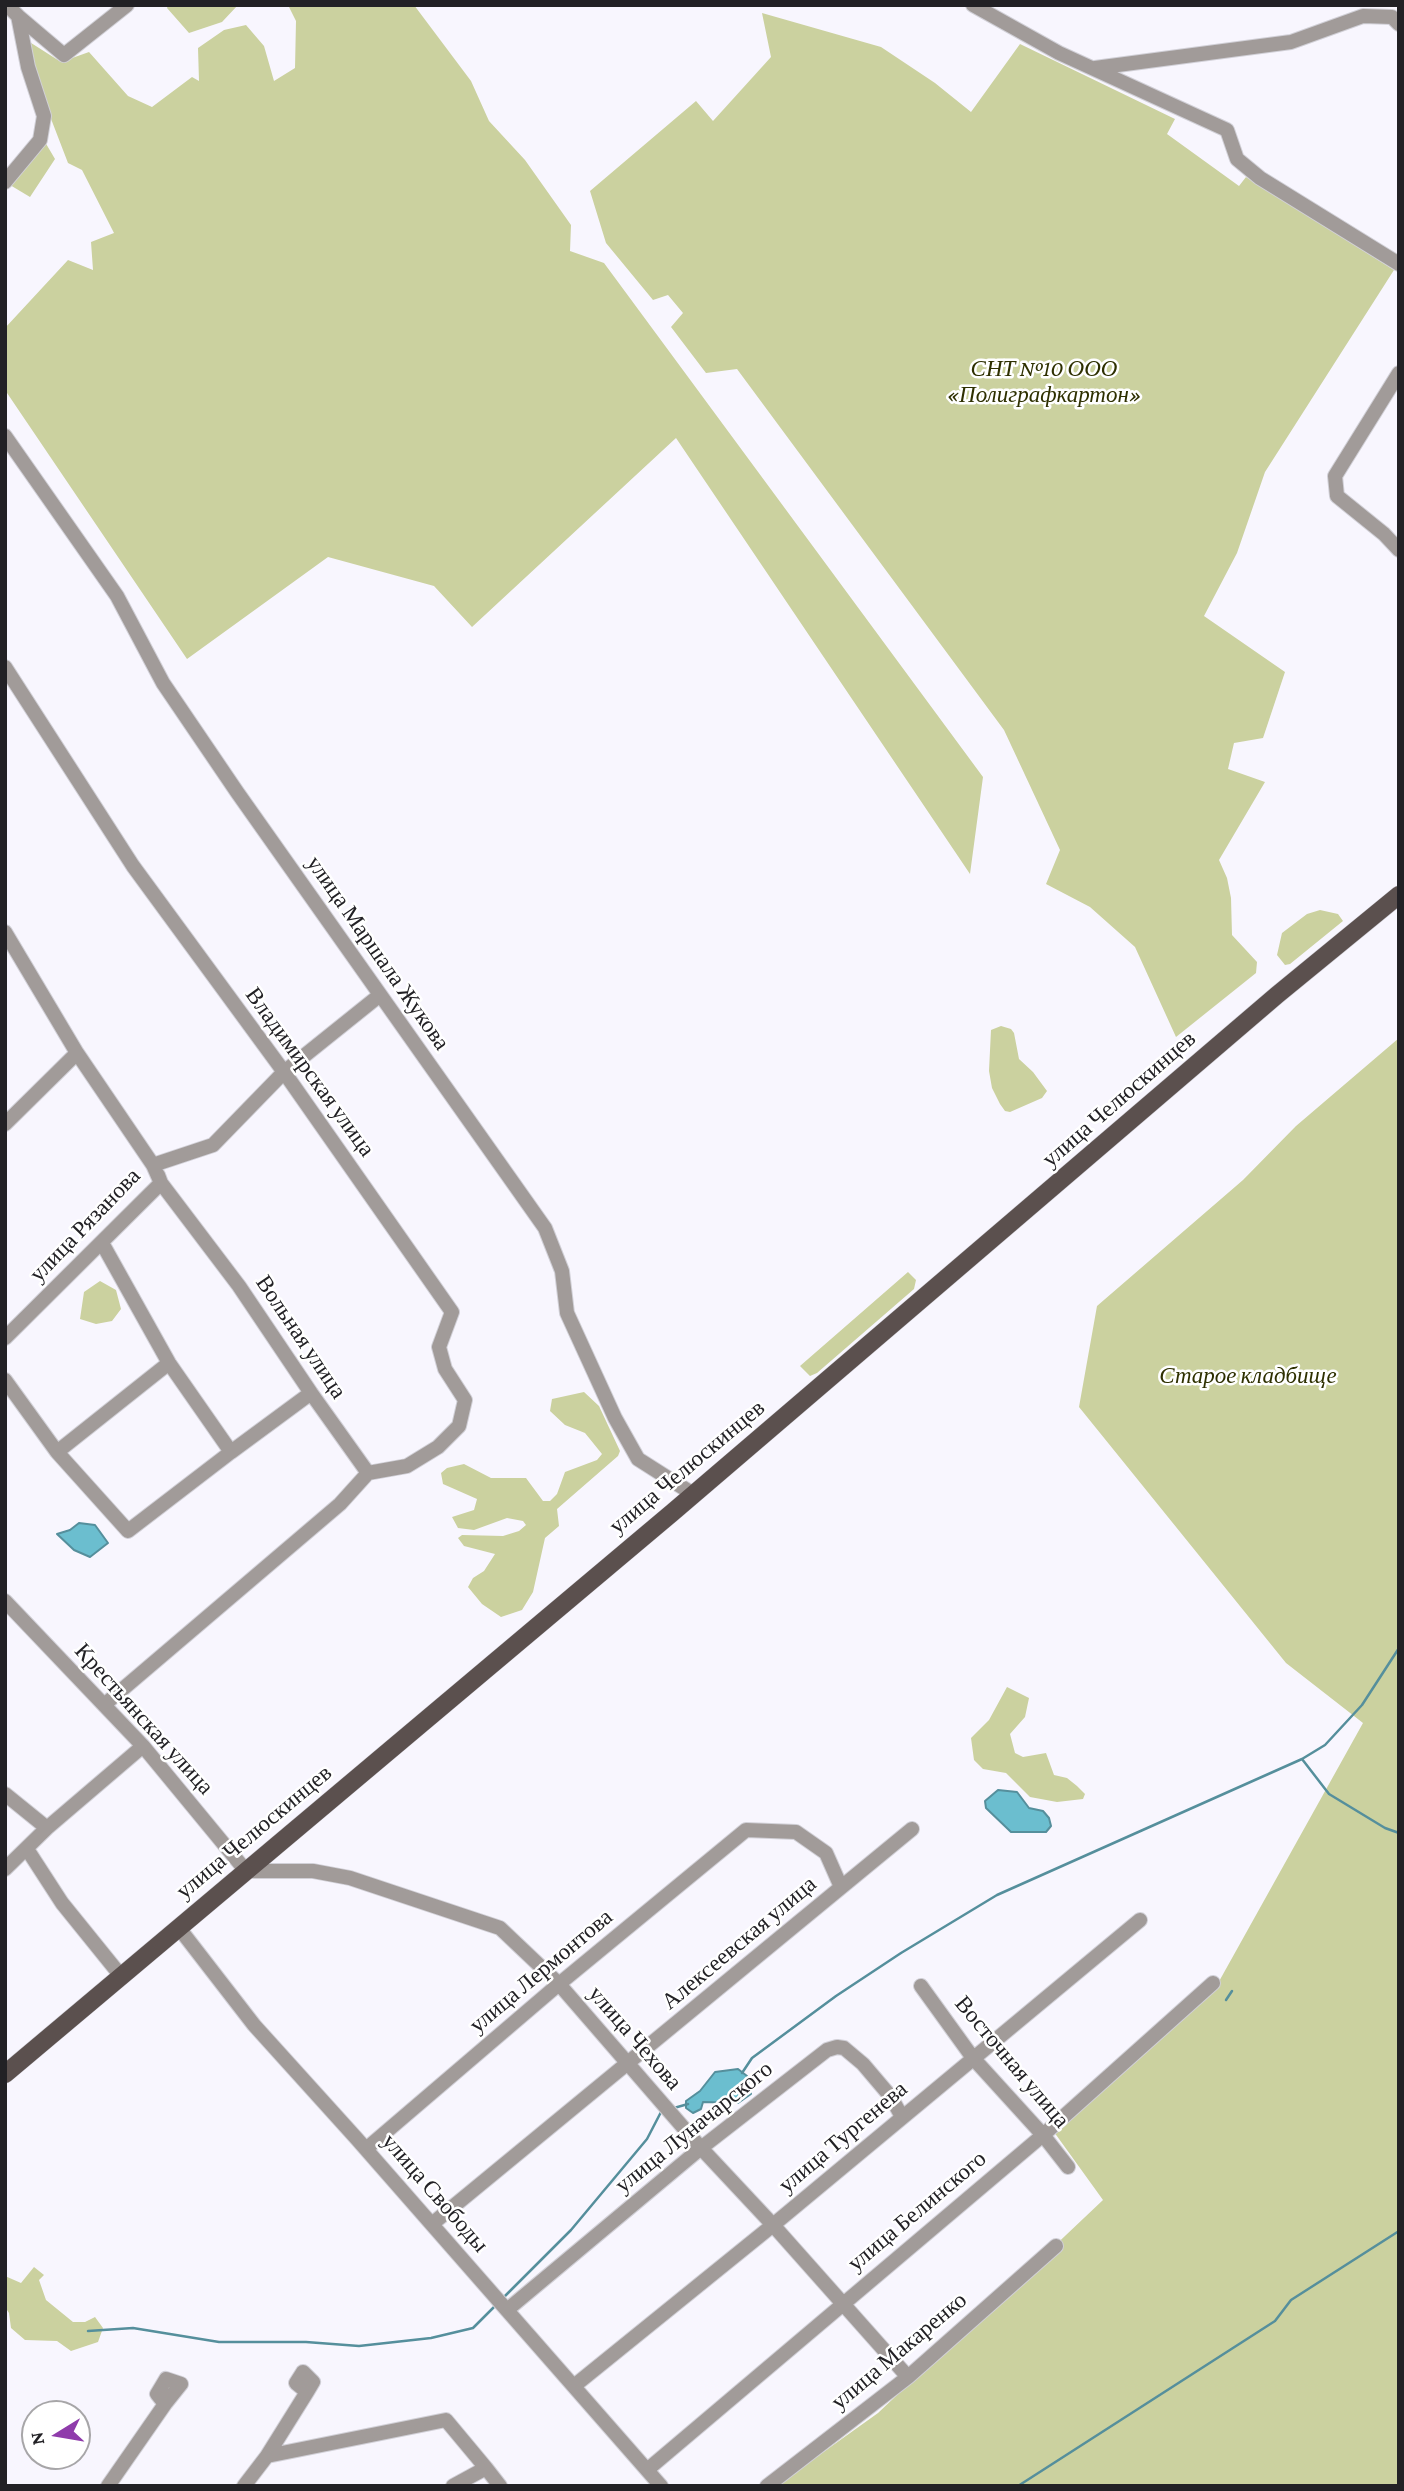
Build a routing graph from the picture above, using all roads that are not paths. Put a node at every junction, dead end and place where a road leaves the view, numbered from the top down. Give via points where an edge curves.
1 (7, 5) edge
2 (127, 5) edge
3 (973, 5) edge
4 (1357, 11) edge
5 (18, 16) junction
6 (1396, 19) edge
7 (1095, 68) junction
8 (5, 182) edge
9 (1399, 264) edge
10 (1399, 373) edge
11 (5, 436) edge
12 (1399, 550) edge
13 (5, 667) edge
14 (1399, 895) edge
15 (5, 932) edge
16 (380, 995) junction
17 (77, 1053) junction
18 (284, 1072) junction
19 (5, 1124) edge
20 (153, 1165) junction
21 (162, 1183) junction
22 (102, 1243) junction
23 (5, 1338) edge
24 (169, 1363) junction
25 (5, 1380) edge
26 (311, 1393) junction
27 (57, 1452) junction
28 (232, 1452) junction
29 (369, 1473) junction
30 (693, 1494) junction
31 (5, 1601) edge
32 (104, 1705) junction
33 (142, 1746) junction
34 (5, 1794) edge
35 (47, 1828) junction
36 (912, 1829) dead end
37 (27, 1849) junction
38 (5, 1869) edge
39 (246, 1871) junction
40 (841, 1887) junction
41 (1140, 1920) dead end
42 (179, 1928) junction
43 (121, 1976) junction
44 (1213, 1983) dead end
45 (559, 1984) junction
46 (921, 1986) dead end
47 (973, 2058) junction
48 (628, 2063) junction
49 (5, 2074) edge
50 (902, 2117) junction
51 (1043, 2135) junction
52 (701, 2148) junction
53 (366, 2149) junction
54 (1068, 2167) dead end
55 (432, 2224) junction
56 (773, 2225) junction
57 (1056, 2246) dead end
58 (843, 2302) junction
59 (508, 2310) junction
60 (908, 2377) junction
61 (574, 2386) junction
62 (307, 2392) dead end
63 (165, 2404) dead end
64 (267, 2456) junction
65 (486, 2468) junction
66 (647, 2470) junction
67 (108, 2486) edge
68 (244, 2486) edge
69 (453, 2486) edge
70 (500, 2486) edge
71 (661, 2486) edge
72 (767, 2486) edge

1 - 5 street
2 - 5 street via 64,55
3 - 7 street
4 - 6 street
4 - 7 street via 1291,42
5 - 8 street via 44,117 40,140
7 - 9 street via 1227,130 1237,159 1260,178
10 - 12 street via 1335,476 1337,496
11 - 16 street, улица Маршала Жукова via 117,596 163,683
13 - 18 street, Владимирская улица via 133,866
14 - 30 main road, улица Челюскинцев
15 - 17 street
16 - 18 street, улица Рязанова
16 - 30 street, улица Маршала Жукова via 545,1228 562,1270 566,1313 638,1459
17 - 19 street
17 - 20 street
18 - 20 street, улица Рязанова via 213,1145
18 - 29 street, Владимирская улица via 452,1312 439,1347 445,1369 465,1400 459,1426 438,1447 407,1466
20 - 21 street, улица Рязанова
21 - 22 street, улица Рязанова
21 - 26 street, Вольная улица
22 - 23 street, улица Рязанова
22 - 24 street
24 - 27 street
24 - 28 street
25 - 27 street
26 - 28 street
26 - 29 street, Вольная улица
27 - 28 street via 128,1531
29 - 32 street via 340,1504
30 - 39 main road, улица Челюскинцев
31 - 32 street, Крестьянская улица
32 - 33 street, Крестьянская улица
33 - 35 street
33 - 39 street, Крестьянская улица
34 - 35 street
35 - 37 street
36 - 40 street, Алексеевская улица
37 - 38 street
37 - 43 street via 62,1903
39 - 42 main road, улица Челюскинцев
39 - 45 street, улица Чехова via 313,1871 350,1878 499,1928
40 - 45 street, улица Лермонтова via 826,1853 796,1832 746,1830
40 - 48 street, Алексеевская улица
41 - 47 street, улица Тургенева
42 - 43 main road, улица Челюскинцев
42 - 53 street, улица Свободы via 254,2025
43 - 49 main road, улица Челюскинцев
44 - 51 street, улица Белинского
45 - 48 street, улица Чехова
45 - 53 street, улица Лермонтова
46 - 47 street, Восточная улица
47 - 50 street, улица Тургенева
47 - 51 street, Восточная улица
48 - 52 street, улица Чехова
48 - 55 street, Алексеевская улица
50 - 52 street, улица Луначарского via 891,2096 863,2064 837,2047 827,2050
50 - 56 street, улица Тургенева
51 - 54 street, Восточная улица
51 - 58 street, улица Белинского
52 - 56 street, улица Чехова
52 - 59 street, улица Луначарского
53 - 55 street, улица Свободы
55 - 59 street, улица Свободы
56 - 58 street, улица Чехова
56 - 61 street, улица Тургенева
57 - 60 street, улица Макаренко
58 - 60 street, улица Чехова
58 - 66 street, улица Белинского
59 - 61 street, улица Свободы
60 - 72 street, улица Макаренко
61 - 66 street, улица Свободы
62 - 64 street
63 - 67 street
64 - 65 street via 446,2420
64 - 68 street
65 - 69 street
65 - 70 street
66 - 71 street, улица Свободы

